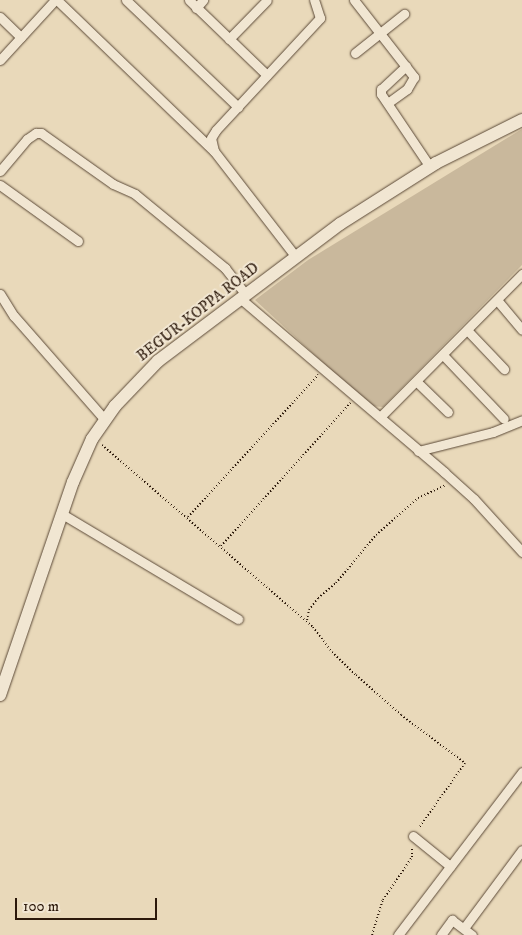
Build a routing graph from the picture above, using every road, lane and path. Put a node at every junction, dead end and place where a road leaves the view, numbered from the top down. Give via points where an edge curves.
1 (56, 0) edge
2 (126, 0) edge
3 (189, 0) edge
4 (203, 0) edge
5 (267, 0) edge
6 (314, 0) edge
7 (354, 0) edge
8 (196, 8) junction
9 (404, 14) dead end
10 (0, 17) edge
11 (380, 32) junction
12 (21, 37) junction
13 (229, 39) junction
14 (355, 53) dead end
15 (0, 60) edge
16 (406, 66) junction
17 (267, 75) junction
18 (389, 102) junction
19 (238, 107) junction
20 (522, 120) edge
21 (214, 151) junction
22 (430, 167) junction
23 (0, 171) edge
24 (0, 185) edge
25 (78, 241) dead end
26 (296, 257) junction
27 (521, 276) edge
28 (0, 294) edge
29 (243, 297) junction
30 (497, 300) junction
31 (467, 330) junction
32 (522, 330) edge
33 (443, 355) junction
34 (323, 369) junction
35 (504, 369) dead end
36 (417, 382) junction
37 (355, 398) junction
38 (448, 412) dead end
39 (380, 417) junction
40 (504, 419) dead end
41 (105, 420) junction
42 (522, 420) edge
43 (92, 439) junction
44 (418, 451) junction
45 (455, 482) junction
46 (62, 514) junction
47 (187, 518) junction
48 (221, 546) junction
49 (522, 552) edge
50 (238, 619) dead end
51 (307, 621) junction
52 (0, 695) edge
53 (522, 772) edge
54 (413, 836) junction
55 (522, 850) edge
56 (450, 866) junction
57 (464, 928) junction
58 (372, 935) edge
59 (398, 935) edge
60 (441, 935) edge
61 (472, 935) edge

1 - 12 street
1 - 21 street
2 - 19 street
3 - 8 street
4 - 8 street
5 - 13 street
6 - 17 street via 320,18
7 - 11 street
8 - 13 street
9 - 11 street
10 - 12 street
11 - 14 street
11 - 16 street
12 - 15 street
13 - 17 street
16 - 18 street via 414,77 412,82
16 - 18 street via 381,89 381,94
17 - 19 street
18 - 22 street
19 - 21 street via 211,138
20 - 22 main road, BEGUR-KOPPA ROAD
21 - 26 street
22 - 26 main road, BEGUR-KOPPA ROAD via 340,224
23 - 29 street via 27,139 41,133 114,184 134,194 225,268
24 - 25 street
26 - 29 main road, BEGUR-KOPPA ROAD
27 - 30 street
28 - 41 street via 14,316
29 - 34 street
29 - 41 main road, BEGUR-KOPPA ROAD via 158,360
30 - 31 street
30 - 32 street
31 - 33 street
31 - 35 street
33 - 36 street
33 - 40 street
34 - 37 street
34 - 47 path
36 - 38 street
36 - 39 street
37 - 39 street
37 - 48 path
39 - 44 street
41 - 43 main road, BEGUR-KOPPA ROAD
42 - 44 street via 494,432
43 - 46 main road, BEGUR-KOPPA ROAD
43 - 47 path
44 - 45 street
45 - 49 street
45 - 51 path via 418,498 397,515 336,583 318,598 309,610
46 - 50 street
46 - 52 main road, BEGUR-KOPPA ROAD
47 - 48 path
48 - 51 path
51 - 54 path via 356,676 464,764
53 - 56 street
54 - 56 street
54 - 58 path via 412,857 386,894
55 - 57 street
56 - 59 street
57 - 60 street via 452,920
57 - 61 street

